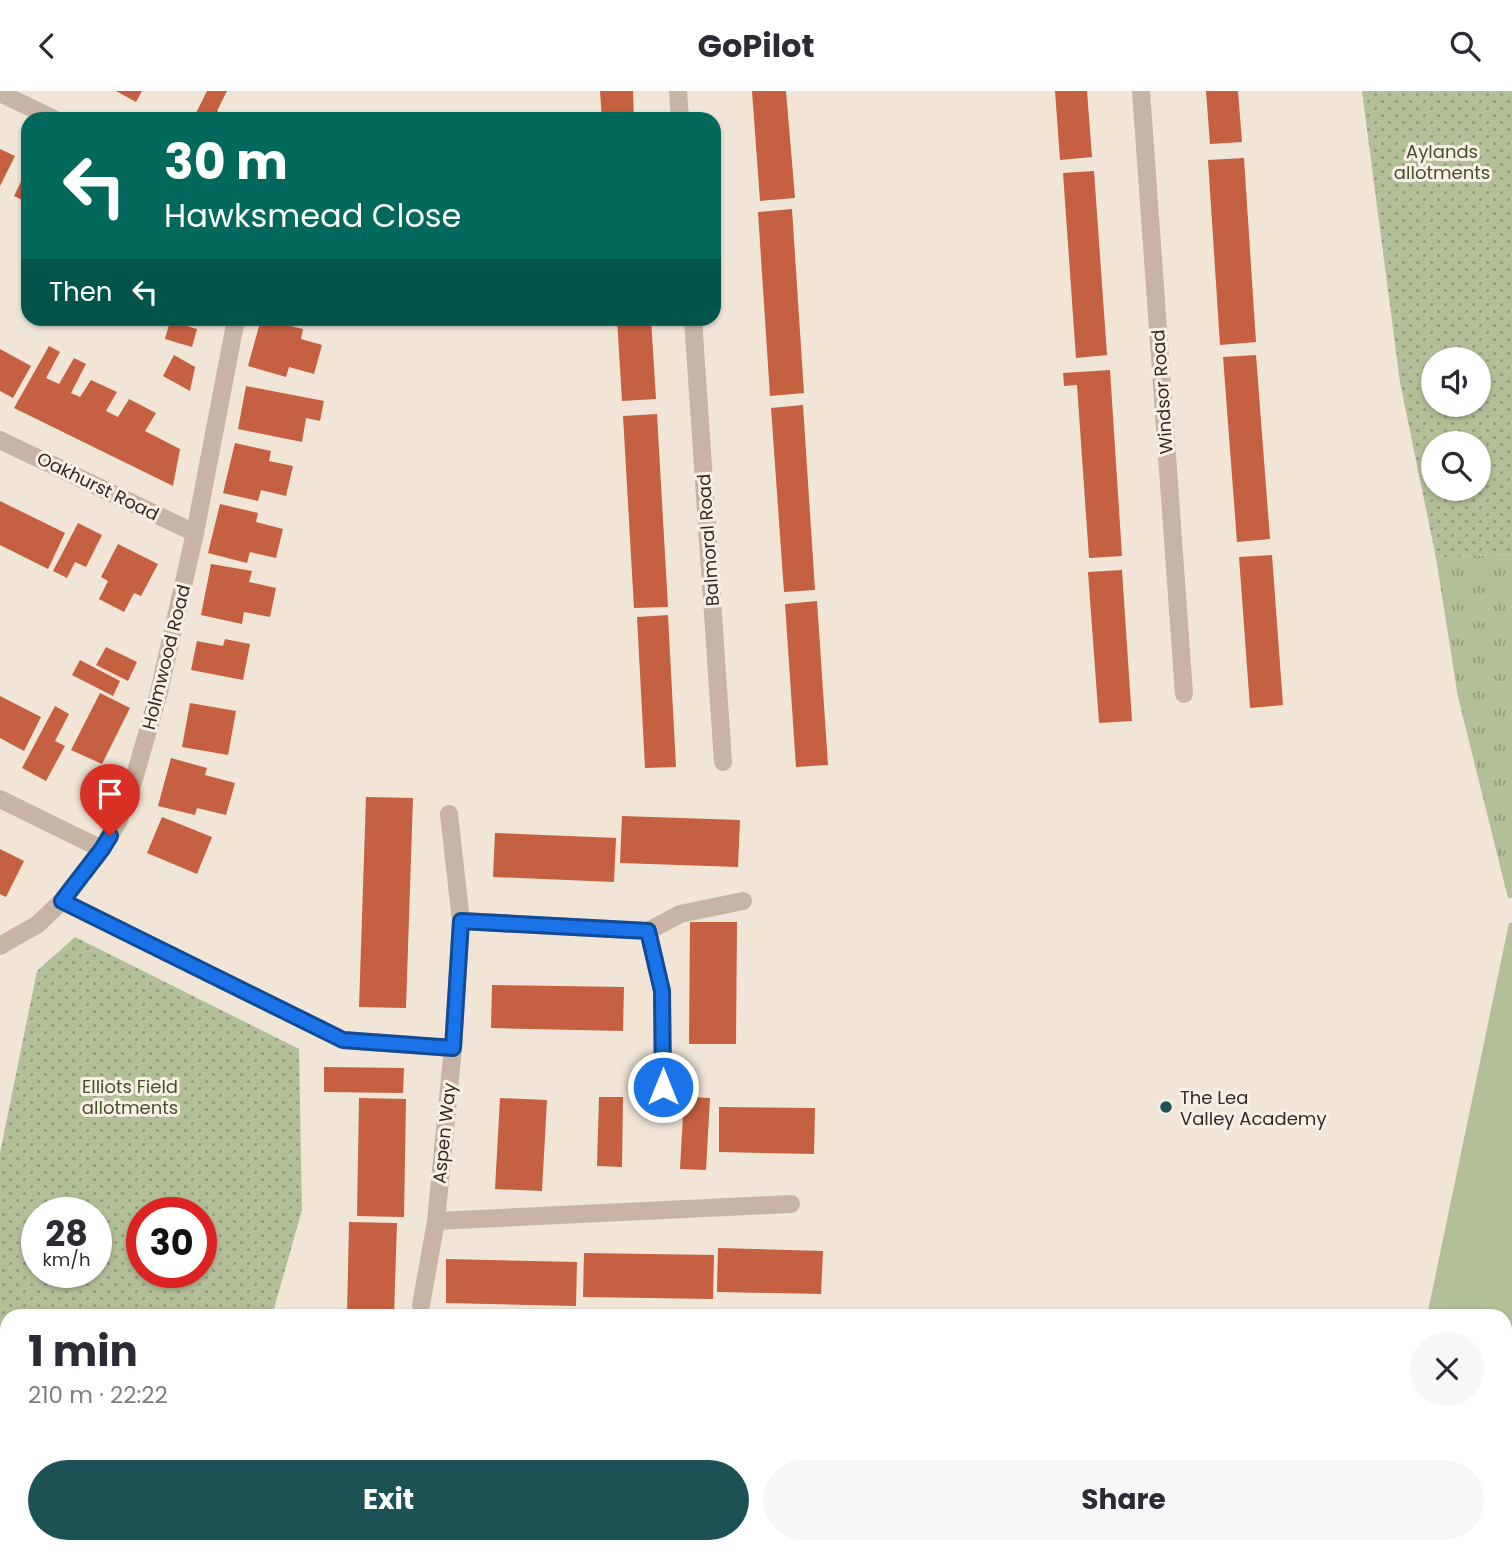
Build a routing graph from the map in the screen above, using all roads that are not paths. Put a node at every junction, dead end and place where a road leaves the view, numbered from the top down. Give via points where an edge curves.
1 (678, 91) edge
2 (1141, 91) edge
3 (0, 93) edge
4 (39, 112) edge
5 (680, 112) edge
6 (235, 326) edge
7 (693, 326) edge
8 (0, 440) edge
9 (195, 533) junction
10 (1184, 694) dead end
11 (723, 762) dead end
12 (0, 799) edge
13 (449, 814) dead end
14 (102, 849) junction
15 (62, 901) junction
16 (743, 901) dead end
17 (461, 921) junction
18 (648, 931) junction
19 (0, 946) edge
20 (453, 1048) junction
21 (663, 1087) dead end
22 (791, 1204) dead end
23 (436, 1221) junction
24 (421, 1305) dead end

1 - 5 street
2 - 10 street, Windsor Road
3 - 4 street
6 - 9 street, Holmwood Road
7 - 11 street, Balmoral Road
8 - 9 street, Oakhurst Road
9 - 14 street, Holmwood Road via 134,779
12 - 14 street
13 - 17 street, Aspen Way
14 - 15 street, Holmwood Road
15 - 19 street, Holmwood Road via 38,924
15 - 20 street via 343,1040
16 - 18 street via 680,914
17 - 18 street
17 - 20 street, Aspen Way
18 - 21 street via 662,991
20 - 23 street, Aspen Way
22 - 23 street
23 - 24 street, Aspen Way

